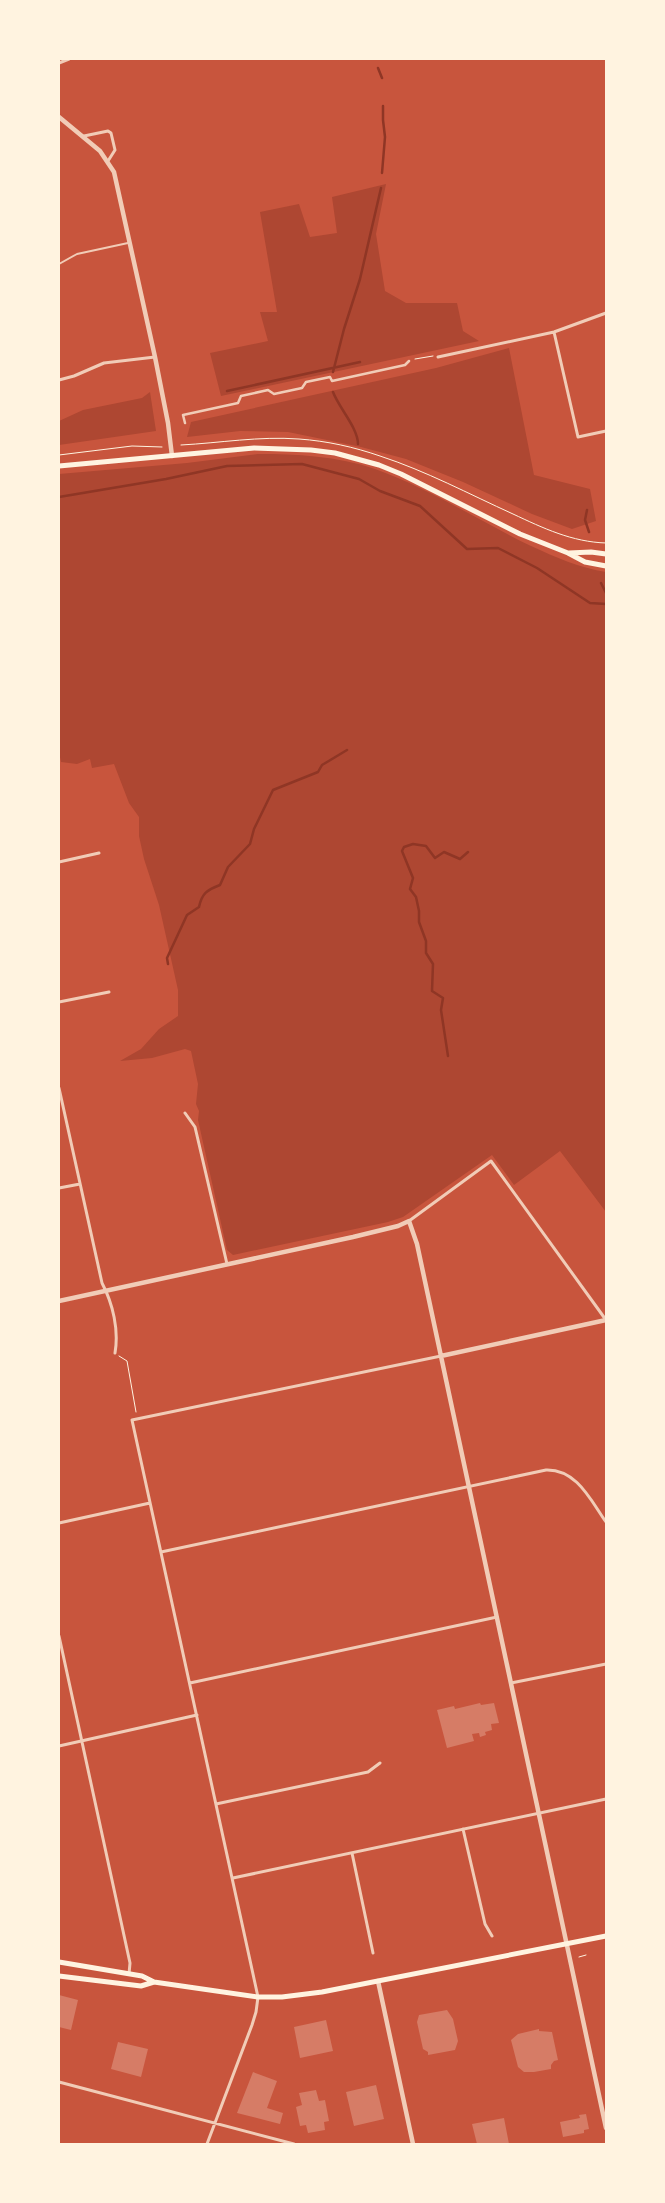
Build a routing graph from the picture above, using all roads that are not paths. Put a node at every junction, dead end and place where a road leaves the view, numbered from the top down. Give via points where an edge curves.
1 (69, 59) edge
2 (59, 62) edge
3 (59, 117) edge
4 (84, 136) junction
5 (108, 161) junction
6 (130, 243) junction
7 (59, 264) edge
8 (606, 313) edge
9 (554, 332) junction
10 (155, 357) junction
11 (438, 357) road end
12 (409, 361) road end
13 (59, 380) edge
14 (185, 424) dead end
15 (606, 431) edge
16 (172, 456) junction
17 (59, 466) edge
18 (568, 553) junction
19 (606, 554) edge
20 (606, 566) edge
21 (99, 853) dead end
22 (59, 862) edge
23 (109, 992) dead end
24 (59, 1002) edge
25 (59, 1088) edge
26 (185, 1113) dead end
27 (80, 1184) junction
28 (59, 1188) edge
29 (409, 1221) junction
30 (227, 1264) junction
31 (106, 1290) junction
32 (59, 1301) edge
33 (606, 1320) edge
34 (115, 1353) road end
35 (441, 1356) junction
36 (469, 1486) junction
37 (150, 1503) junction
38 (606, 1522) edge
39 (59, 1523) edge
40 (161, 1552) junction
41 (497, 1617) junction
42 (59, 1636) edge
43 (606, 1664) edge
44 (190, 1682) junction
45 (511, 1683) junction
46 (196, 1715) junction
47 (82, 1741) junction
48 (59, 1746) edge
49 (380, 1763) dead end
50 (606, 1799) edge
51 (216, 1804) junction
52 (538, 1813) junction
53 (463, 1829) junction
54 (352, 1853) junction
55 (233, 1878) junction
56 (492, 1936) dead end
57 (606, 1936) edge
58 (566, 1944) junction
59 (373, 1953) dead end
60 (59, 1962) edge
61 (129, 1974) junction
62 (59, 1976) edge
63 (378, 1981) junction
64 (154, 1982) junction
65 (258, 1997) junction
66 (59, 2082) edge
67 (215, 2123) junction
68 (606, 2128) edge
69 (207, 2144) edge
70 (294, 2144) edge
71 (412, 2144) edge

1 - 2 street
3 - 4 street
4 - 5 street
4 - 5 street via 111,133 115,150
5 - 6 street via 119,190
6 - 7 lane via 77,254
6 - 10 street
8 - 9 street
9 - 11 street
9 - 15 street via 578,437
10 - 13 street via 104,363
10 - 16 street
12 - 14 street via 405,365 332,381 330,377 306,382 302,388 274,394 268,390 241,396 238,403 183,415
16 - 17 main road
16 - 18 main road via 282,448 356,458 401,474 520,534
18 - 19 main road
18 - 20 main road via 585,562
21 - 22 street
23 - 24 street
25 - 27 street
26 - 30 street via 195,1127
27 - 28 street
27 - 31 street
29 - 30 street
29 - 33 street via 491,1161
29 - 35 street
30 - 31 street
31 - 32 street
31 - 34 street via 118,1336
33 - 35 street
35 - 36 street
35 - 37 street via 132,1420
36 - 38 street via 546,1470 563,1472 576,1480
36 - 40 street
36 - 41 street
37 - 39 street
37 - 40 street
40 - 44 street
41 - 44 street
41 - 45 street
42 - 47 street
43 - 45 street
44 - 46 street
45 - 52 street
46 - 47 street
46 - 51 street
47 - 48 street
47 - 61 street via 130,1963
49 - 51 street via 368,1772
50 - 52 street
51 - 55 street
52 - 53 street
52 - 58 street
53 - 54 street
53 - 56 street via 485,1924
54 - 55 street
54 - 59 street
55 - 65 street
57 - 58 main road
58 - 63 main road
58 - 68 street
60 - 61 main road
61 - 64 main road
62 - 64 main road via 141,1986
63 - 65 main road via 302,1995
63 - 71 street
64 - 65 main road
65 - 67 street via 254,2019
66 - 67 street
67 - 69 street
67 - 70 street

